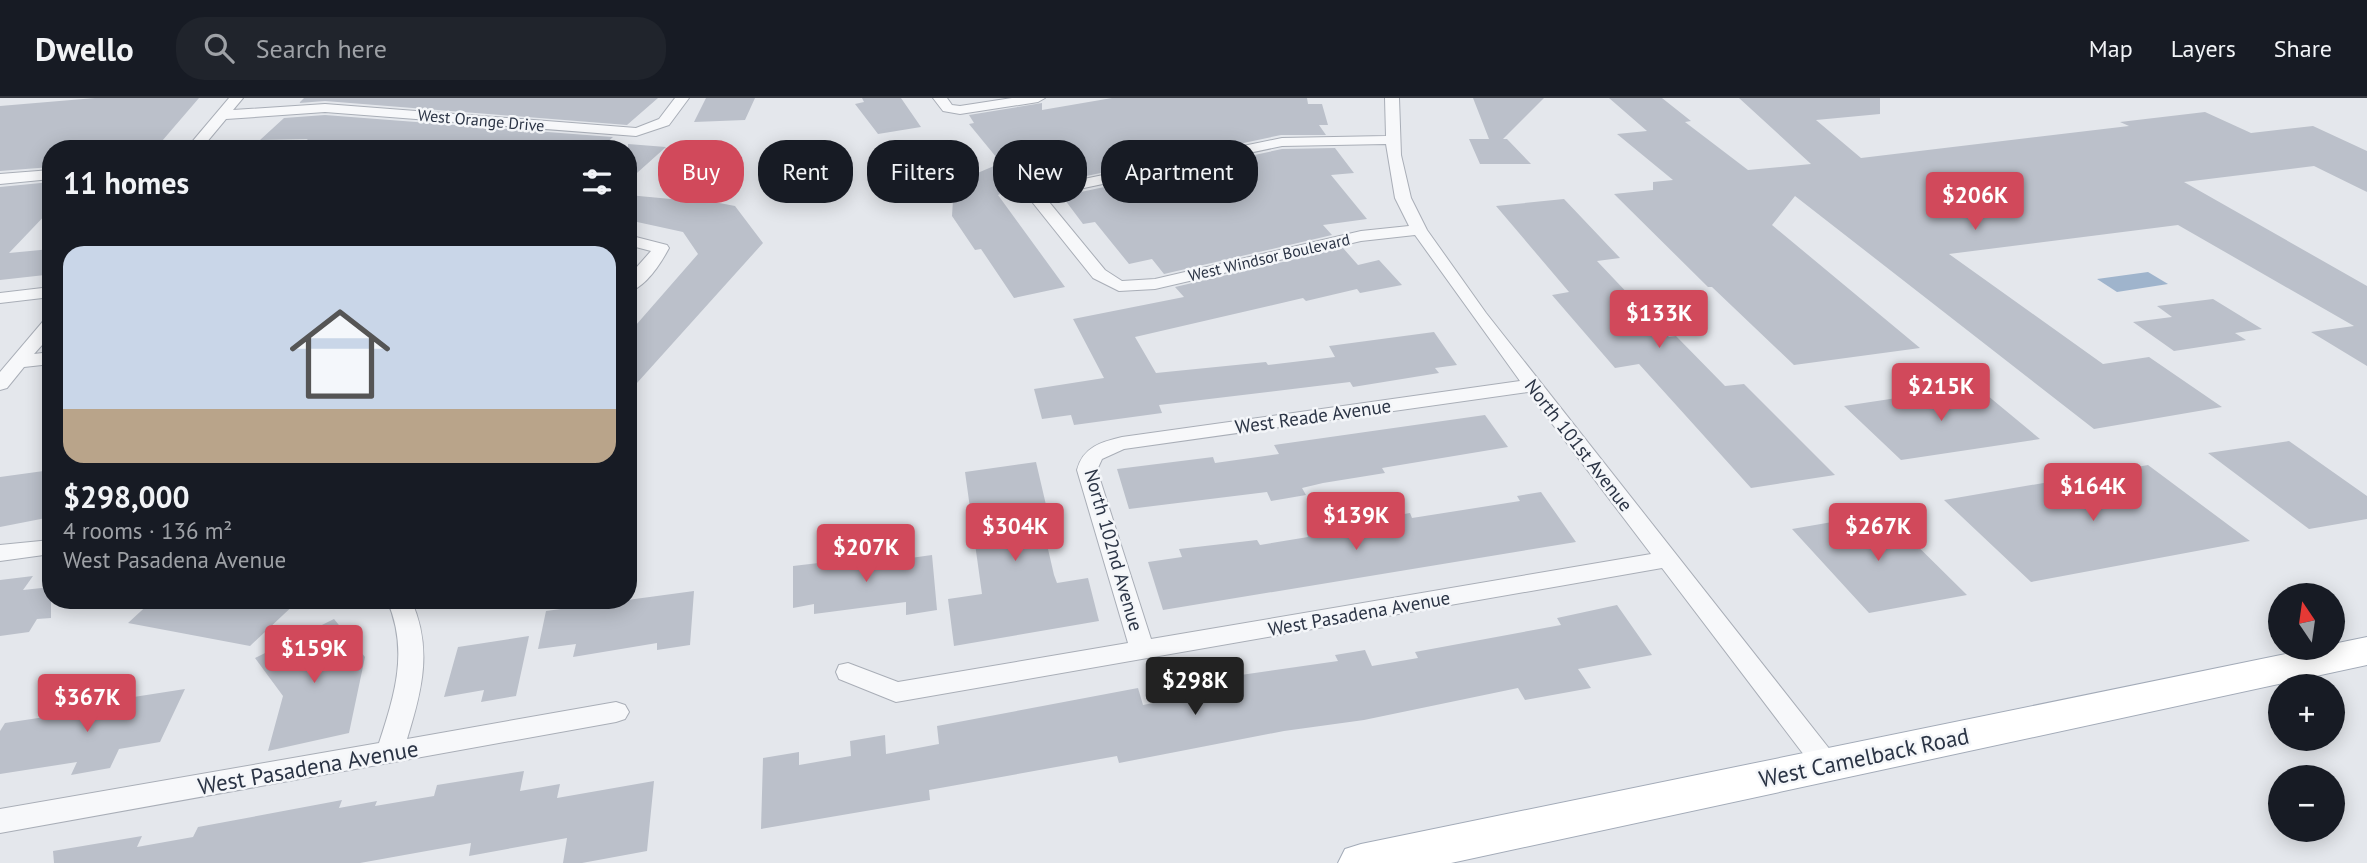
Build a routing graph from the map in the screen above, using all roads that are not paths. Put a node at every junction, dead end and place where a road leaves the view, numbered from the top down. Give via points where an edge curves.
1 (236, 98) edge
2 (682, 98) edge
3 (940, 98) edge
4 (1038, 98) edge
5 (1392, 98) edge
6 (221, 115) junction
7 (200, 140) edge
8 (1392, 140) junction
9 (42, 175) edge
10 (0, 179) edge
11 (1419, 230) junction
12 (637, 242) edge
13 (637, 278) edge
14 (42, 293) edge
15 (0, 298) edge
16 (42, 334) edge
17 (42, 359) edge
18 (19, 362) junction
19 (0, 384) edge
20 (1533, 385) junction
21 (1096, 453) joint
22 (42, 548) edge
23 (0, 553) edge
24 (1668, 559) junction
25 (404, 609) edge
26 (1142, 650) junction
27 (2367, 651) edge
28 (848, 672) dead end
29 (616, 712) dead end
30 (389, 753) junction
31 (1826, 765) junction
32 (0, 821) edge
33 (1361, 863) edge

1 - 6 street
2 - 6 street, West Orange Drive via 670,119 657,128 625,132 325,108
3 - 4 street via 948,108 960,110
5 - 8 street, North 101st Avenue
6 - 7 street
8 - 11 street, North 101st Avenue via 1403,198
8 - 11 street, West Windsor Boulevard via 1282,142 1060,188 1041,197 1044,209 1099,274 1119,286 1155,284 1361,236
9 - 10 street
11 - 20 street, North 101st Avenue
12 - 13 street via 661,248
14 - 15 street
16 - 18 street
17 - 18 street
18 - 19 street
20 - 21 street, West Reade Avenue via 1122,443
20 - 24 street, North 101st Avenue
21 - 26 street, North 102nd Avenue via 1088,460 1087,470
22 - 23 street
24 - 26 street, West Pasadena Avenue
24 - 31 street, North 101st Avenue
25 - 30 street via 415,650 410,688
26 - 28 street, West Pasadena Avenue via 896,692
27 - 31 main road, West Camelback Road
29 - 30 street, West Pasadena Avenue
30 - 32 street, West Pasadena Avenue
31 - 33 main road, West Camelback Road

